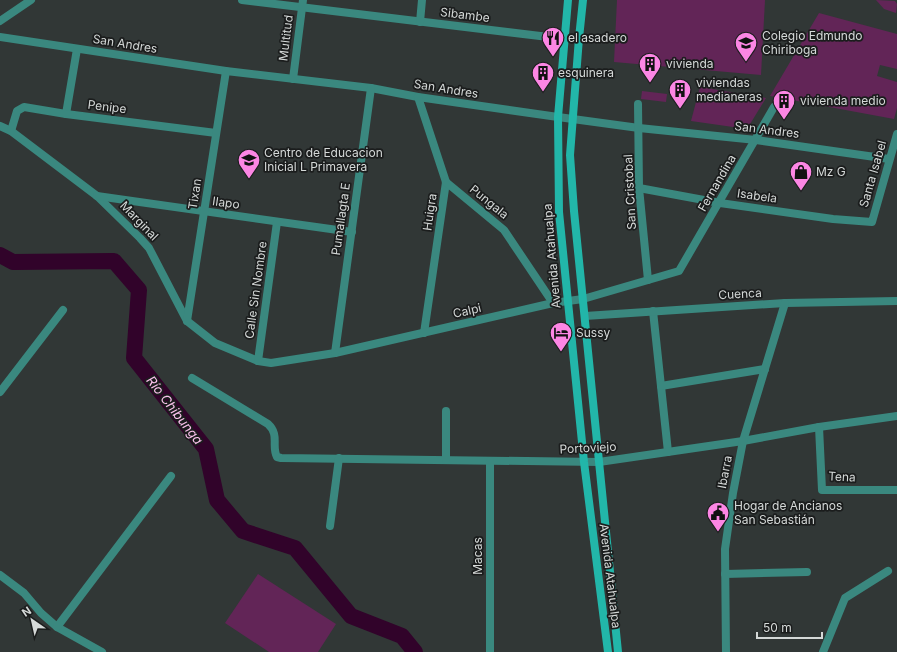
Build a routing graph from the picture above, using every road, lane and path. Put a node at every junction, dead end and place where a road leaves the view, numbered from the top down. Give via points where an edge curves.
1 (31, 0) edge
2 (242, 0) edge
3 (422, 0) edge
4 (568, 0) edge
5 (583, 0) edge
6 (302, 4) edge
7 (0, 21) edge
8 (420, 22) junction
9 (0, 37) edge
10 (565, 39) junction
11 (77, 49) junction
12 (226, 71) junction
13 (293, 79) junction
14 (371, 88) junction
15 (418, 98) junction
16 (638, 104) dead end
17 (774, 107) dead end
18 (66, 114) junction
19 (558, 117) junction
20 (574, 119) junction
21 (0, 126) edge
22 (639, 128) junction
23 (11, 131) junction
24 (216, 133) junction
25 (897, 134) edge
26 (756, 140) junction
27 (889, 159) junction
28 (446, 182) junction
29 (639, 188) junction
30 (97, 196) junction
31 (720, 203) junction
32 (204, 212) junction
33 (277, 222) junction
34 (872, 222) joint
35 (352, 232) junction
36 (679, 271) joint
37 (648, 280) junction
38 (584, 299) junction
39 (569, 301) junction
40 (897, 301) edge
41 (553, 303) junction
42 (785, 303) junction
43 (63, 310) dead end
44 (653, 311) junction
45 (585, 316) junction
46 (187, 321) junction
47 (424, 333) junction
48 (335, 353) junction
49 (258, 361) junction
50 (765, 369) junction
51 (192, 378) dead end
52 (661, 386) junction
53 (0, 392) edge
54 (446, 411) dead end
55 (897, 416) edge
56 (819, 427) junction
57 (743, 441) junction
58 (668, 452) junction
59 (338, 458) junction
60 (446, 460) junction
61 (490, 461) junction
62 (584, 462) junction
63 (599, 462) junction
64 (171, 476) dead end
65 (897, 490) edge
66 (330, 526) dead end
67 (888, 571) dead end
68 (807, 572) dead end
69 (725, 574) junction
70 (0, 575) edge
71 (57, 627) junction
72 (102, 652) edge
73 (490, 652) edge
74 (608, 652) edge
75 (618, 652) edge
76 (726, 652) edge
77 (823, 652) edge

1 - 7 street
2 - 6 street, Sibambe
3 - 8 street
4 - 10 main road, Avenida Atahualpa
5 - 20 main road, Avenida Atahualpa
6 - 8 street, Sibambe
6 - 13 street, Multitud
8 - 10 street, Sibambe
9 - 11 street, San Andres
10 - 19 main road, Avenida Atahualpa
11 - 12 street, San Andres
11 - 18 street
12 - 13 street, San Andres
12 - 24 street, Tixan
13 - 14 street, San Andres
14 - 15 street, San Andres
14 - 35 street, Pumallagta E
15 - 19 street, San Andres
15 - 28 street, Huigra
16 - 22 street, San Cristobal
17 - 26 street, Fernandina
18 - 23 street, Penipe via 24,107 17,111
18 - 24 street, Penipe
19 - 20 street, San Andres
19 - 39 main road, Avenida Atahualpa via 559,212
20 - 22 street, San Andres
20 - 38 main road, Avenida Atahualpa via 570,155
21 - 23 street, Marginal
22 - 26 street, San Andres
22 - 29 street, San Cristobal
23 - 30 street, Marginal
24 - 32 street, Tixan
25 - 27 street, Santa Isabel
26 - 27 street, San Andres
26 - 31 street, Fernandina
27 - 34 street, Santa Isabel
28 - 41 street, Pungala via 504,230
28 - 47 street, Huigra
29 - 31 street, Isabela
29 - 37 street, San Cristobal
30 - 32 street, Ilapo
30 - 46 street, Marginal via 149,248
31 - 34 street, Isabela
31 - 36 street, Fernandina
32 - 33 street, Ilapo
32 - 46 street, Tixan
33 - 35 street, Ilapo
33 - 49 street, Calle Sin Nombre
35 - 48 street, Pumallagta E
36 - 37 street, Calpi
37 - 38 street, Calpi
38 - 39 street, Calpi
38 - 45 main road, Avenida Atahualpa
39 - 41 street, Calpi
39 - 62 main road, Avenida Atahualpa
40 - 42 street, Cuenca
41 - 47 street, Calpi
42 - 44 street, Cuenca
42 - 50 street, Ibarra
43 - 53 street
44 - 45 street, Cuenca
44 - 52 street
45 - 63 main road, Avenida Atahualpa
46 - 49 street, Marginal via 215,343
47 - 48 street, Calpi
48 - 49 street, Calpi via 270,363
50 - 52 street
50 - 57 street, Ibarra
51 - 59 street, Portoviejo via 268,424 274,434 275,454 278,457
52 - 58 street
54 - 60 street
55 - 56 street, Portoviejo
56 - 57 street, Portoviejo
56 - 65 street, Tena via 822,490
57 - 58 street, Portoviejo
57 - 69 street, Ibarra via 725,549
58 - 63 street, Portoviejo
59 - 60 street, Portoviejo
59 - 66 street
60 - 61 street, Portoviejo
61 - 62 street, Portoviejo
61 - 73 street, Macas
62 - 63 street, Portoviejo
62 - 74 main road, Avenida Atahualpa
63 - 75 main road, Avenida Atahualpa
64 - 71 street
67 - 77 street via 846,598
68 - 69 street
69 - 76 street, Ibarra
70 - 71 street via 24,593
71 - 72 street

